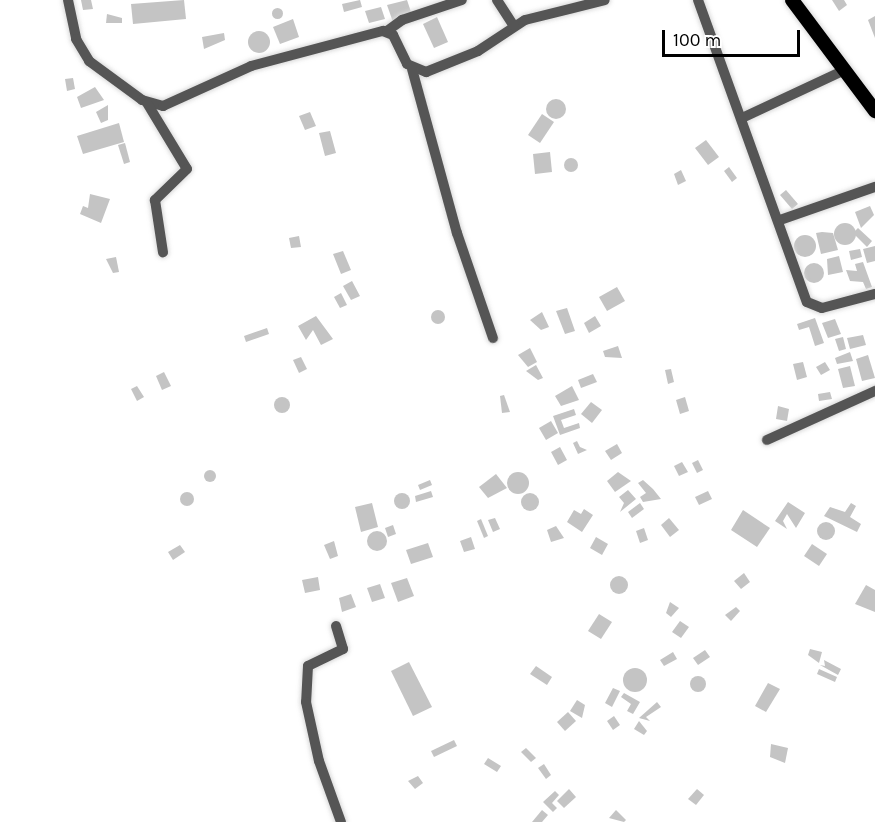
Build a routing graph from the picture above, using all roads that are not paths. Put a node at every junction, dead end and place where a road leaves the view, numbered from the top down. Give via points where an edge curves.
1 (68, 0) edge
2 (462, 0) edge
3 (497, 0) edge
4 (605, 0) edge
5 (698, 0) edge
6 (792, 0) edge
7 (513, 25) junction
8 (387, 31) junction
9 (411, 69) junction
10 (843, 71) junction
11 (147, 103) junction
12 (875, 111) edge
13 (742, 118) junction
14 (875, 187) edge
15 (780, 220) junction
16 (164, 252) dead end
17 (875, 294) edge
18 (493, 338) dead end
19 (875, 391) edge
20 (767, 440) dead end
21 (336, 626) dead end
22 (341, 822) edge

1 - 11 street via 80,52
2 - 8 street via 402,20
3 - 7 street
4 - 7 street
5 - 13 street
6 - 10 main road
7 - 9 street via 459,59 426,72
8 - 9 street
8 - 11 street via 251,66 174,103
9 - 18 street via 457,233
10 - 12 main road
10 - 13 street
11 - 16 street via 187,170 154,200
13 - 15 street
14 - 15 street
15 - 17 street via 807,302 822,308
19 - 20 street
21 - 22 street via 343,650 308,666 306,702 317,754

